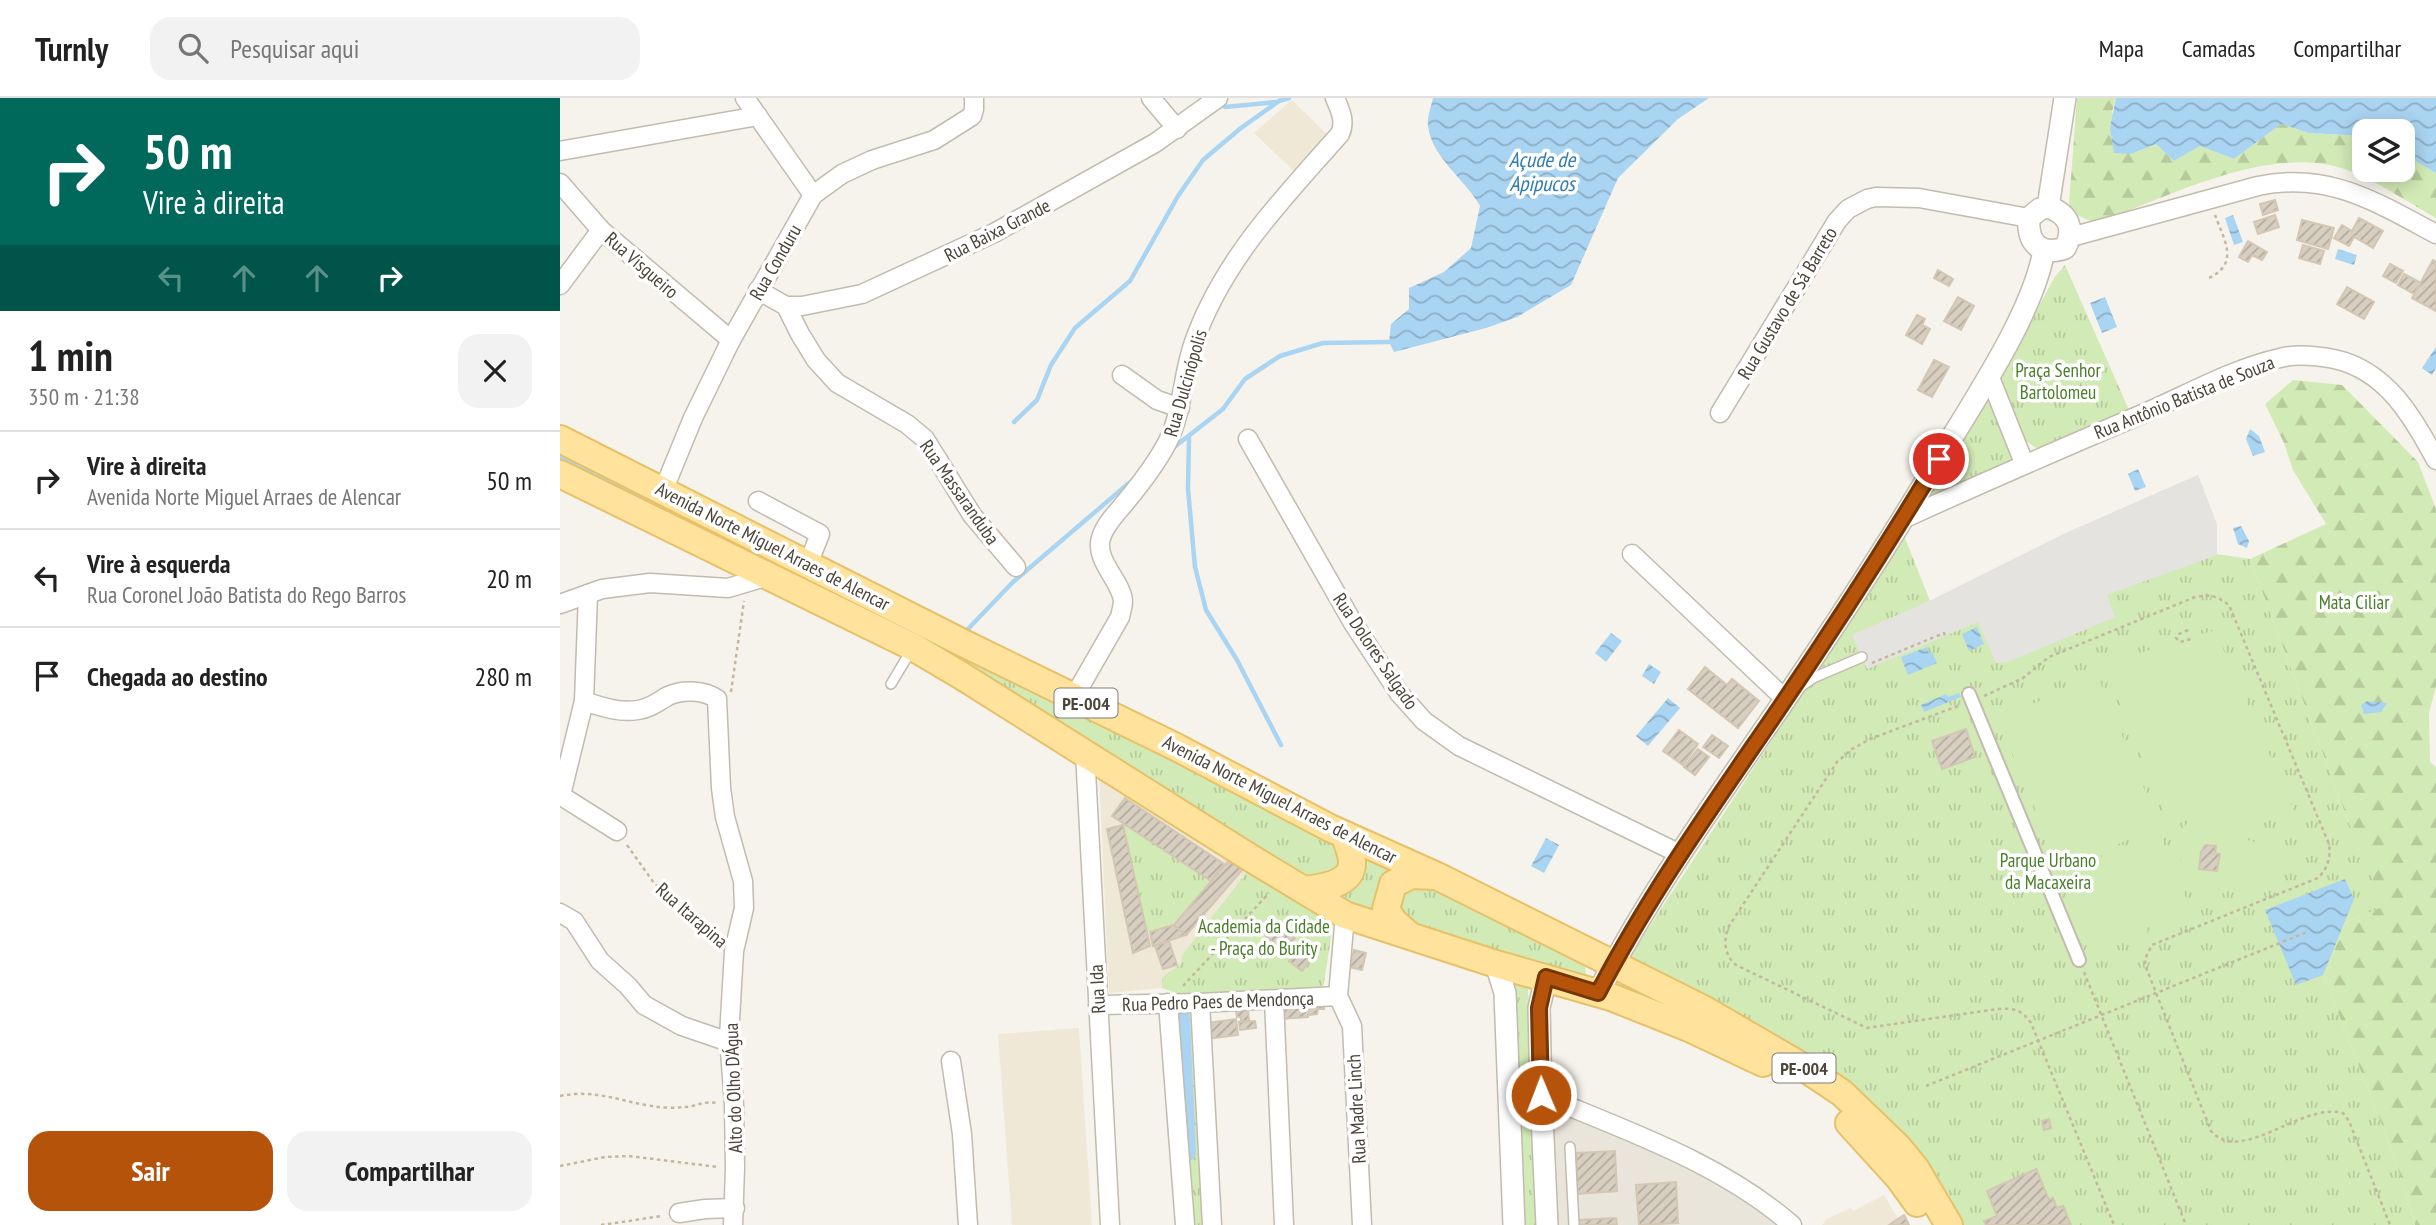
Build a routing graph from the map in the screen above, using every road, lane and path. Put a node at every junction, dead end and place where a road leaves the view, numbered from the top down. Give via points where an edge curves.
1 (745, 98) edge
2 (1151, 98) edge
3 (1218, 98) edge
4 (1335, 98) edge
5 (2065, 98) edge
6 (973, 107) edge
7 (758, 117) junction
8 (1177, 129) junction
9 (560, 151) edge
10 (560, 183) edge
11 (813, 195) junction
12 (2209, 199) junction
13 (2049, 206) junction
14 (2029, 218) junction
15 (601, 230) junction
16 (2436, 234) edge
17 (2071, 237) junction
18 (2044, 251) junction
19 (2209, 278) dead end
20 (560, 285) edge
21 (758, 290) junction
22 (786, 306) junction
23 (731, 340) junction
24 (1122, 375) dead end
25 (1989, 376) junction
26 (1180, 408) junction
27 (1720, 413) dead end
28 (560, 439) edge
29 (1248, 439) dead end
30 (2436, 460) edge
31 (2024, 463) junction
32 (560, 474) edge
33 (663, 491) junction
34 (758, 500) dead end
35 (1903, 519) junction
36 (1632, 554) dead end
37 (808, 564) junction
38 (1016, 567) dead end
39 (765, 577) junction
40 (589, 594) junction
41 (744, 601) dead end
42 (560, 604) edge
43 (2188, 630) dead end
44 (1945, 636) dead end
45 (2194, 638) dead end
46 (912, 648) junction
47 (1864, 661) joint
48 (891, 684) dead end
49 (1074, 697) junction
50 (1970, 697) junction
51 (717, 699) junction
52 (1785, 699) junction
53 (584, 701) junction
54 (1085, 752) junction
55 (560, 795) edge
56 (617, 831) joint
57 (1345, 835) junction
58 (1679, 854) junction
59 (1437, 876) junction
60 (1293, 884) junction
61 (560, 913) edge
62 (1345, 915) junction
63 (2307, 932) dead end
64 (1408, 934) junction
65 (734, 951) junction
66 (2079, 960) joint
67 (1613, 963) junction
68 (1496, 964) junction
69 (1546, 977) junction
70 (1598, 993) junction
71 (2155, 993) junction
72 (1338, 996) junction
73 (1274, 1000) junction
74 (1168, 1003) junction
75 (1200, 1003) junction
76 (1098, 1005) junction
77 (2101, 1014) junction
78 (2039, 1041) junction
79 (729, 1042) junction
80 (951, 1061) dead end
81 (1926, 1086) dead end
82 (1541, 1095) junction
83 (560, 1096) edge
84 (734, 1105) junction
85 (1570, 1147) dead end
86 (560, 1166) edge
87 (735, 1168) junction
88 (679, 1213) joint
89 (734, 1217) edge
90 (601, 1225) edge
91 (968, 1225) edge
92 (1110, 1225) edge
93 (1185, 1225) edge
94 (1212, 1225) edge
95 (1284, 1225) edge
96 (1362, 1225) edge
97 (1514, 1225) edge
98 (1547, 1225) edge
99 (1574, 1225) edge
100 (1792, 1225) edge
101 (1931, 1225) edge
102 (1949, 1225) edge
103 (2114, 1225) edge
104 (2186, 1225) edge
105 (2390, 1225) edge

1 - 7 street
2 - 8 street
3 - 8 street, Rua Baixa Grande
4 - 26 street, Rua Dulcinópolis via 1343,120 1340,134 1227,271 1193,346
5 - 13 street
6 - 11 street, Rua Conduru via 934,140 872,160
7 - 9 street
7 - 11 street
8 - 22 street, Rua Baixa Grande via 995,233 905,275 862,294
10 - 15 street, Rua Visgueiro
11 - 21 street, Rua Conduru
12 - 16 street via 2280,181 2327,184 2375,201
12 - 17 street
12 - 19 path via 2228,261
13 - 14 street
13 - 17 street via 2063,216
14 - 18 street via 2031,236
14 - 27 street, Rua Gustavo de Sá Barreto via 1919,198 1867,198 1847,209
15 - 20 street
15 - 23 street, Rua Visgueiro
17 - 18 street via 2065,248
18 - 25 street via 2039,275
21 - 22 street
21 - 23 street, Rua Conduru
22 - 38 street, Rua Massaranduba via 816,360 837,383 925,439 971,515
23 - 33 street, Rua Conduru
24 - 26 street via 1157,401
25 - 31 street
25 - 35 street
26 - 49 street, Rua Dulcinópolis via 1167,444 1100,540 1123,606
28 - 33 main road, Avenida Norte Miguel Arraes de Alencar / PE-004
29 - 58 street, Rua Dolores Salgado via 1353,623 1399,693 1424,721 1459,746
30 - 31 street, Rua Antônio Batista de Souza via 2401,402 2379,380 2334,359 2282,357
31 - 35 street, Rua Antônio Batista de Souza
32 - 39 main road, Avenida Norte Miguel Arraes de Alencar / PE-004
33 - 37 main road, Avenida Norte Miguel Arraes de Alencar / PE-004
34 - 37 street via 820,534
35 - 52 street
36 - 52 street
37 - 49 main road, Avenida Norte Miguel Arraes de Alencar / PE-004
39 - 40 street via 728,588 650,583
39 - 46 main road, Avenida Norte Miguel Arraes de Alencar / PE-004
40 - 42 street
40 - 53 street
41 - 51 path via 733,688
43 - 45 path via 2176,638 2179,642
44 - 47 path
46 - 48 lane
46 - 54 main road, Avenida Norte Miguel Arraes de Alencar / PE-004
47 - 52 lane via 1813,678
49 - 57 main road, Avenida Norte Miguel Arraes de Alencar / PE-004
50 - 66 street
50 - 71 path via 2011,685 2049,657 2195,597 2207,594 2229,605 2329,844 2329,859 2318,878 2152,945 2144,965
50 - 78 path via 1870,739 1837,762 1724,939 1736,965 1867,1028 2009,1008 2024,1013
51 - 53 street via 702,692 681,693 635,711 610,710
51 - 65 street, Alto do Olho D'Água via 722,797 743,881 744,908
52 - 58 street
53 - 55 street
54 - 60 main road, Avenida Norte Miguel Arraes de Alencar / PE-004
54 - 76 street, Rua Ida
55 - 56 street
56 - 65 path, Rua Itarapina via 653,883
57 - 59 main road, Avenida Norte Miguel Arraes de Alencar / PE-004
57 - 60 main road via 1353,864 1348,875 1339,883
58 - 67 street
59 - 64 main road via 1412,875 1393,884 1387,909
59 - 67 main road, Avenida Norte Miguel Arraes de Alencar / PE-004
60 - 62 main road, Avenida Norte Miguel Arraes de Alencar / PE-004
60 - 74 path
61 - 79 street via 574,921 600,961 644,1005 682,1026
62 - 64 main road, Avenida Norte Miguel Arraes de Alencar / PE-004
62 - 72 street
63 - 71 path
64 - 68 main road, Avenida Norte Miguel Arraes de Alencar / PE-004
65 - 79 street, Alto do Olho D'Água
66 - 77 path
67 - 70 street
67 - 102 main road, Avenida Norte Miguel Arraes de Alencar / PE-004 via 1705,1010 1842,1093 1916,1169
68 - 69 main road, Avenida Norte Miguel Arraes de Alencar / PE-004
68 - 97 street via 1505,993
69 - 70 main road, Avenida Norte Miguel Arraes de Alencar / PE-004
69 - 82 street via 1539,1008
70 - 101 main road, Avenida Norte Miguel Arraes de Alencar / PE-004 via 1749,1055 1833,1107 1899,1178
71 - 77 path
71 - 105 path via 2216,1138 2236,1143 2318,1112 2343,1113
72 - 73 street, Rua Pedro Paes de Mendonça
72 - 96 street, Rua Madre Linch via 1352,1026
73 - 75 street, Rua Pedro Paes de Mendonça
73 - 95 street
74 - 75 street, Rua Pedro Paes de Mendonça
74 - 76 street, Rua Pedro Paes de Mendonça
74 - 93 street
75 - 94 street
76 - 92 street, Rua Ida
77 - 78 path
77 - 104 path
78 - 81 path
78 - 103 path
79 - 84 street, Alto do Olho D'Água
80 - 91 street
82 - 98 street
82 - 100 street via 1690,1159 1754,1196
83 - 84 path via 611,1095 653,1106 687,1107 702,1101
84 - 87 street, Alto do Olho D'Água
85 - 99 lane
86 - 87 path via 629,1156
87 - 89 street, Alto do Olho D'Água
88 - 89 street via 705,1209
88 - 90 path

